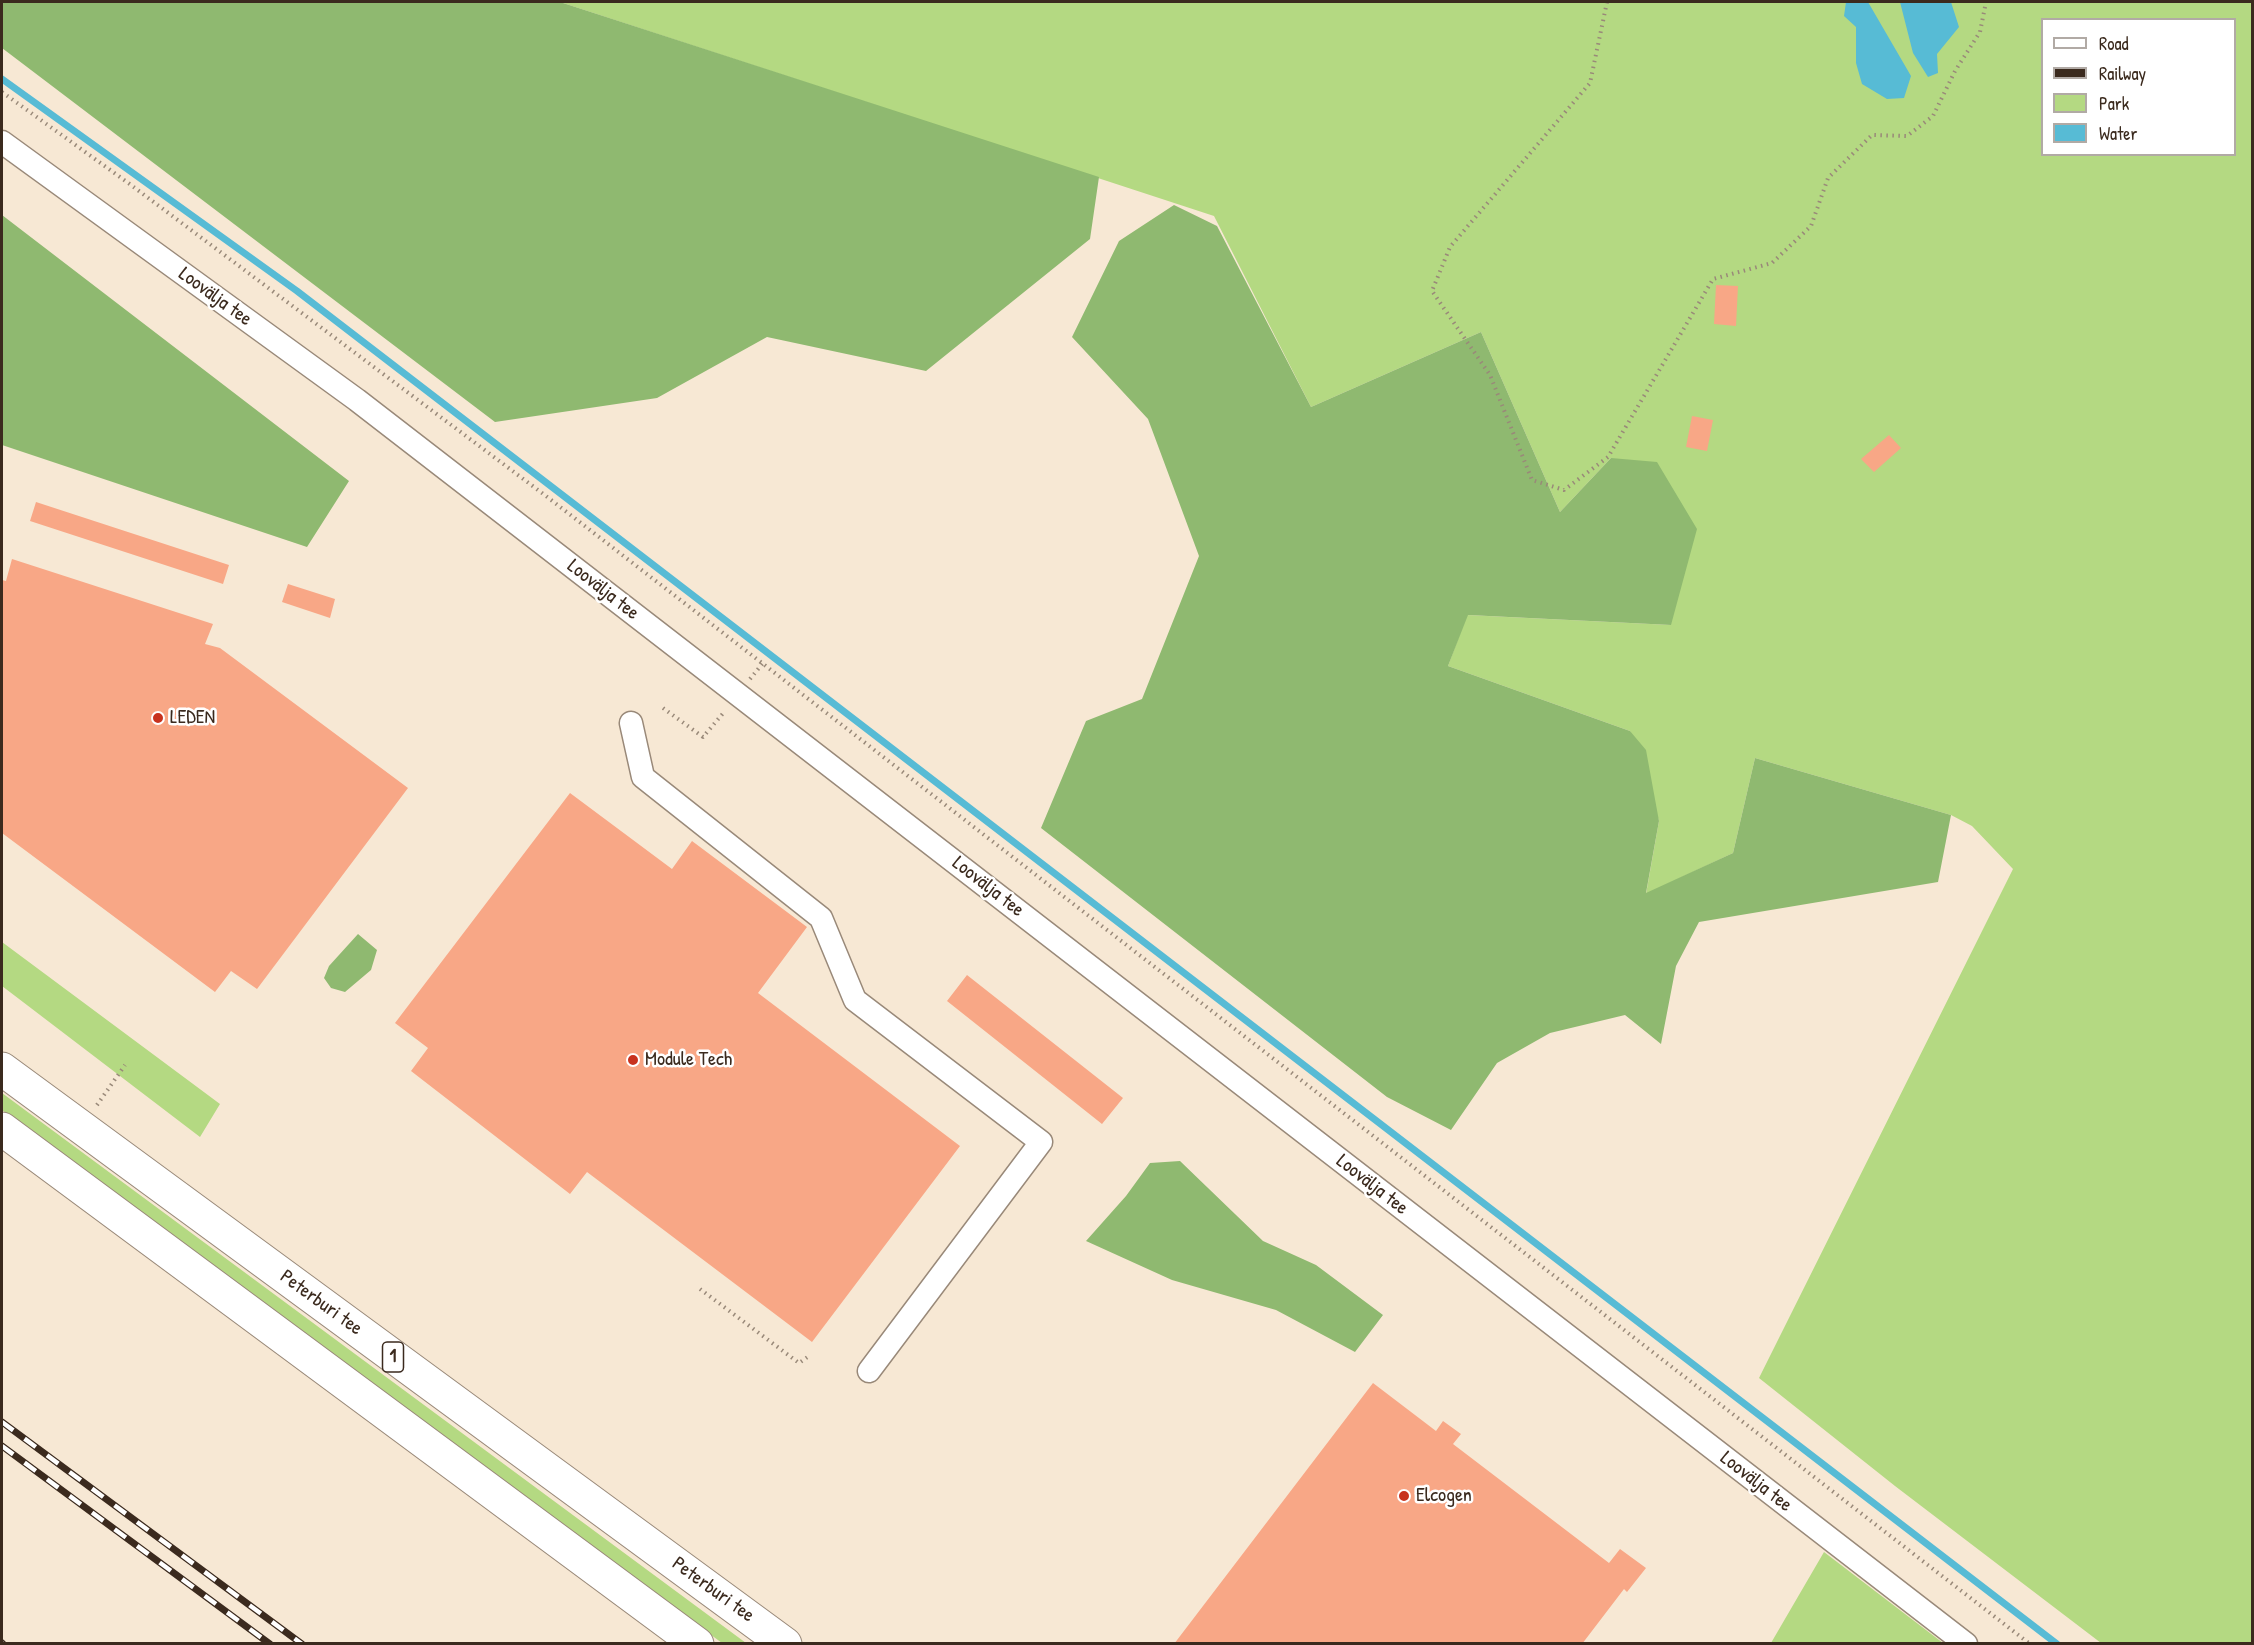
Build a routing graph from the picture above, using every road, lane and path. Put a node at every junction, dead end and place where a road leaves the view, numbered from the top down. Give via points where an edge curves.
1 (1607, 2) edge
2 (1986, 2) edge
3 (2, 92) edge
4 (2, 142) edge
5 (763, 663) junction
6 (742, 689) junction
7 (663, 708) dead end
8 (631, 723) dead end
9 (125, 1065) dead end
10 (2, 1069) edge
11 (2, 1128) edge
12 (81, 1128) junction
13 (700, 1289) dead end
14 (809, 1356) dead end
15 (869, 1371) dead end
16 (697, 1644) edge
17 (785, 1644) edge
18 (1965, 1644) edge
19 (2030, 1644) edge

1 - 2 path via 1590,83 1450,247 1432,291 1490,375 1532,480 1564,489 1608,457 1713,279 1772,263 1811,225 1828,178 1872,135 1907,136 1933,116 1980,32
3 - 5 path via 178,220
4 - 6 street, Loovälja tee via 357,400
5 - 6 path
5 - 19 path
6 - 7 path via 703,736
6 - 18 street, Loovälja tee
8 - 15 street via 643,777 821,918 855,1000 1041,1142
9 - 12 path
10 - 12 highway, Peterburi tee / 1
11 - 16 highway
12 - 17 highway, Peterburi tee / 1
13 - 14 path via 800,1363

